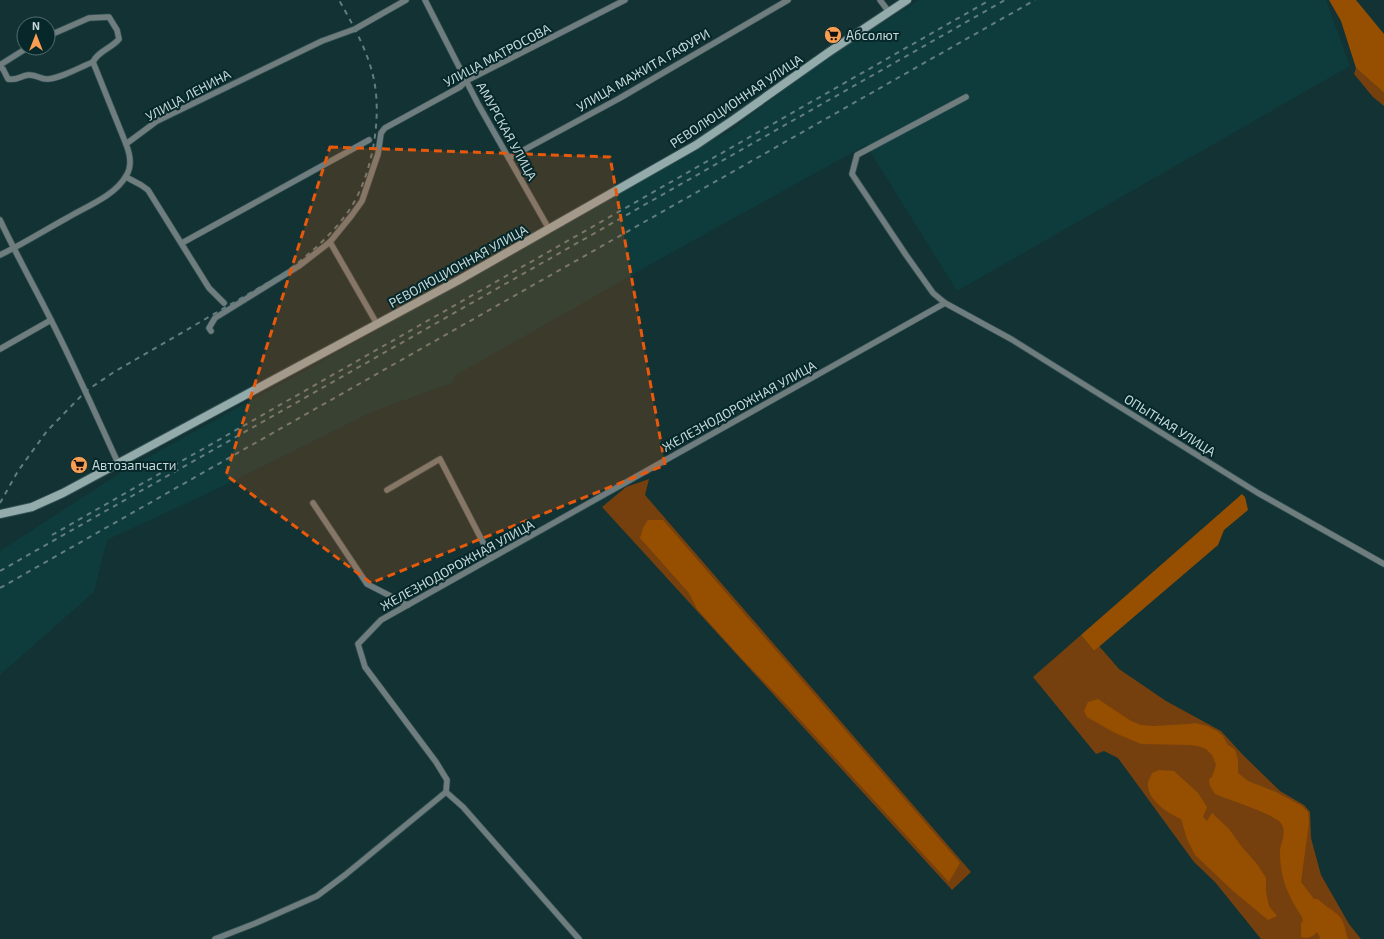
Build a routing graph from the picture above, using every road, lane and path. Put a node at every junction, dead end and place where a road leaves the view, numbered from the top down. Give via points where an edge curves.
1 (406, 0) edge
2 (425, 0) edge
3 (625, 0) edge
4 (788, 0) edge
5 (880, 0) edge
6 (907, 0) edge
7 (889, 12) junction
8 (56, 32) edge
9 (16, 55) edge
10 (93, 62) junction
11 (0, 66) edge
12 (466, 81) junction
13 (966, 97) dead end
14 (369, 140) dead end
15 (126, 144) junction
16 (508, 158) junction
17 (126, 177) junction
18 (0, 220) edge
19 (549, 229) junction
20 (330, 242) junction
21 (182, 243) junction
22 (13, 248) junction
23 (0, 255) edge
24 (224, 303) dead end
25 (945, 303) junction
26 (51, 320) junction
27 (377, 324) junction
28 (211, 331) dead end
29 (0, 349) edge
30 (118, 462) junction
31 (387, 490) dead end
32 (313, 502) dead end
33 (0, 514) edge
34 (491, 558) junction
35 (1384, 564) edge
36 (408, 605) junction
37 (446, 792) junction
38 (215, 939) edge
39 (579, 939) edge

1 - 15 street, УЛИЦА ЛЕНИНА via 355,29 322,41 157,121
2 - 12 street, АМУРСКАЯ УЛИЦА
3 - 12 street, УЛИЦА МАТРОСОВА
4 - 16 street, УЛИЦА МАЖИТА ГАФУРИ via 620,98
5 - 7 street
6 - 7 main road, РЕВОЛЮЦИОННАЯ УЛИЦА
7 - 19 main road, РЕВОЛЮЦИОННАЯ УЛИЦА via 696,145
8 - 10 street via 89,18 109,17 119,39
9 - 11 street
10 - 11 street via 46,79 34,75 8,79
10 - 15 street
12 - 16 street, АМУРСКАЯ УЛИЦА
12 - 20 street, УЛИЦА МАТРОСОВА via 460,87 381,132 378,154 362,200
13 - 25 street, ОПЫТНАЯ УЛИЦА via 857,155 852,174 933,293
14 - 21 street
15 - 17 street via 130,159
16 - 19 street, АМУРСКАЯ УЛИЦА
17 - 21 street via 148,190
17 - 22 street via 102,198
18 - 22 street
19 - 27 main road, РЕВОЛЮЦИОННАЯ УЛИЦА
20 - 27 street
20 - 28 street via 299,266 215,318 209,328
21 - 24 street via 210,288
22 - 23 street
22 - 26 street
25 - 34 street, ЖЕЛЕЗНОДОРОЖНАЯ УЛИЦА
25 - 35 street, ОПЫТНАЯ УЛИЦА via 1011,339 1258,493
26 - 29 street
26 - 30 street
27 - 30 main road, РЕВОЛЮЦИОННАЯ УЛИЦА
30 - 33 main road, РЕВОЛЮЦИОННАЯ УЛИЦА via 49,500 32,507
31 - 34 street via 440,459
32 - 36 street via 367,584
34 - 36 street, ЖЕЛЕЗНОДОРОЖНАЯ УЛИЦА
36 - 37 street, ЖЕЛЕЗНОДОРОЖНАЯ УЛИЦА via 381,620 358,644 365,667 447,780
37 - 38 street via 317,896
37 - 39 street via 463,807

